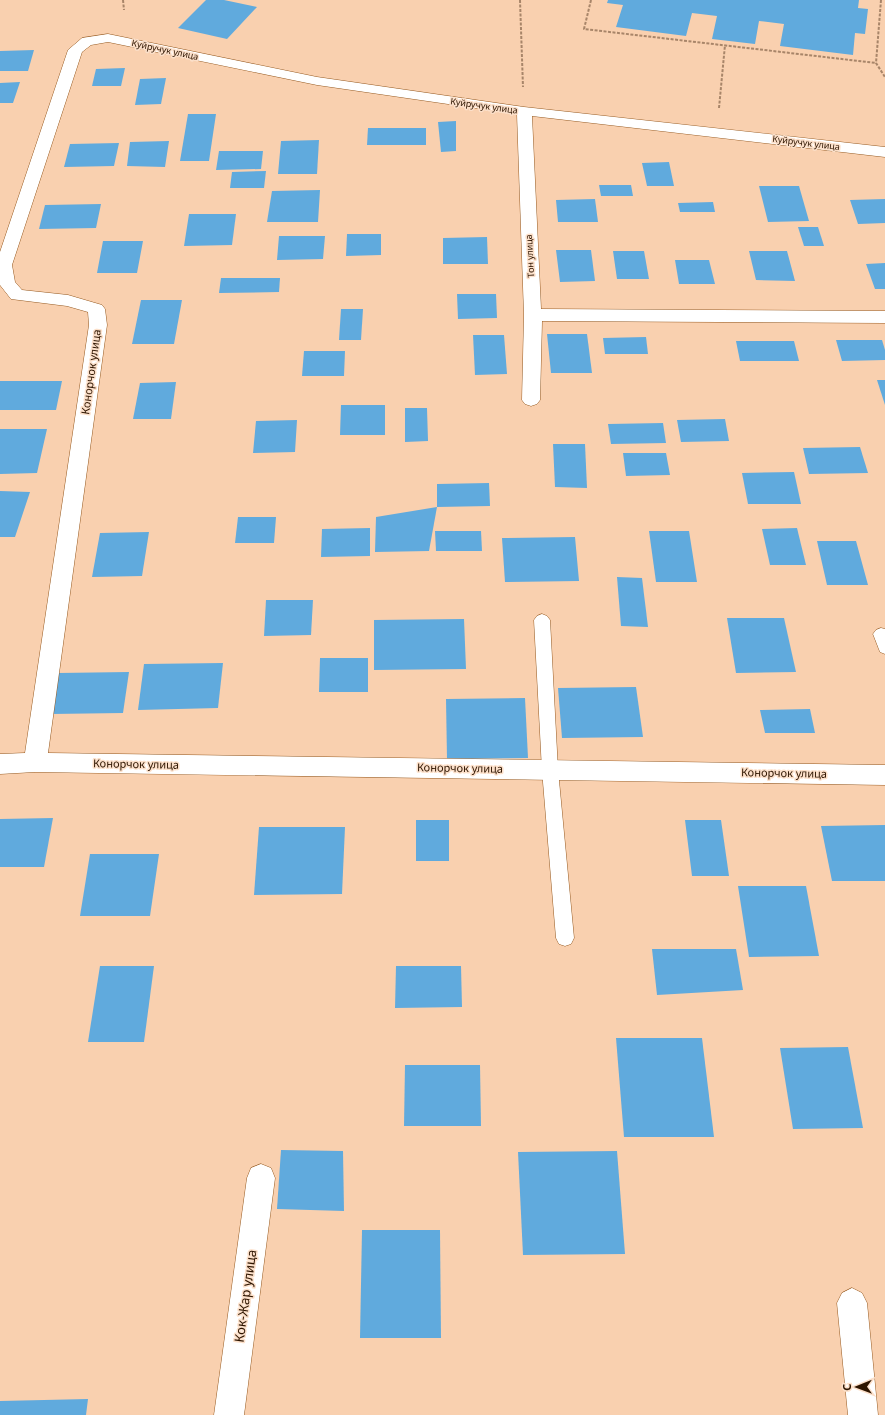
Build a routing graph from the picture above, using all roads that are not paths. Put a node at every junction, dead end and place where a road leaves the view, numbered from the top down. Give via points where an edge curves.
1 (87, 41) joint
2 (524, 111) junction
3 (885, 152) edge
4 (533, 315) junction
5 (885, 317) edge
6 (531, 400) dead end
7 (542, 620) dead end
8 (35, 762) junction
9 (0, 764) edge
10 (550, 770) junction
11 (885, 774) edge
12 (565, 938) dead end
13 (262, 1178) dead end
14 (852, 1304) dead end
15 (229, 1415) edge
16 (863, 1415) edge

1 - 2 street, Куйручук улица via 108,38 317,81
1 - 8 street, Конорчок улица via 75,50 4,264 7,283 17,295 68,302 96,309 98,325
2 - 3 street, Куйручук улица
2 - 4 street, Тон улица
4 - 5 street
4 - 6 street, Тон улица
7 - 10 lane
8 - 9 street, Конорчок улица
8 - 10 street, Конорчок улица
10 - 11 street, Конорчок улица
10 - 12 lane
13 - 15 street, Кок-Жар улица
14 - 16 street

